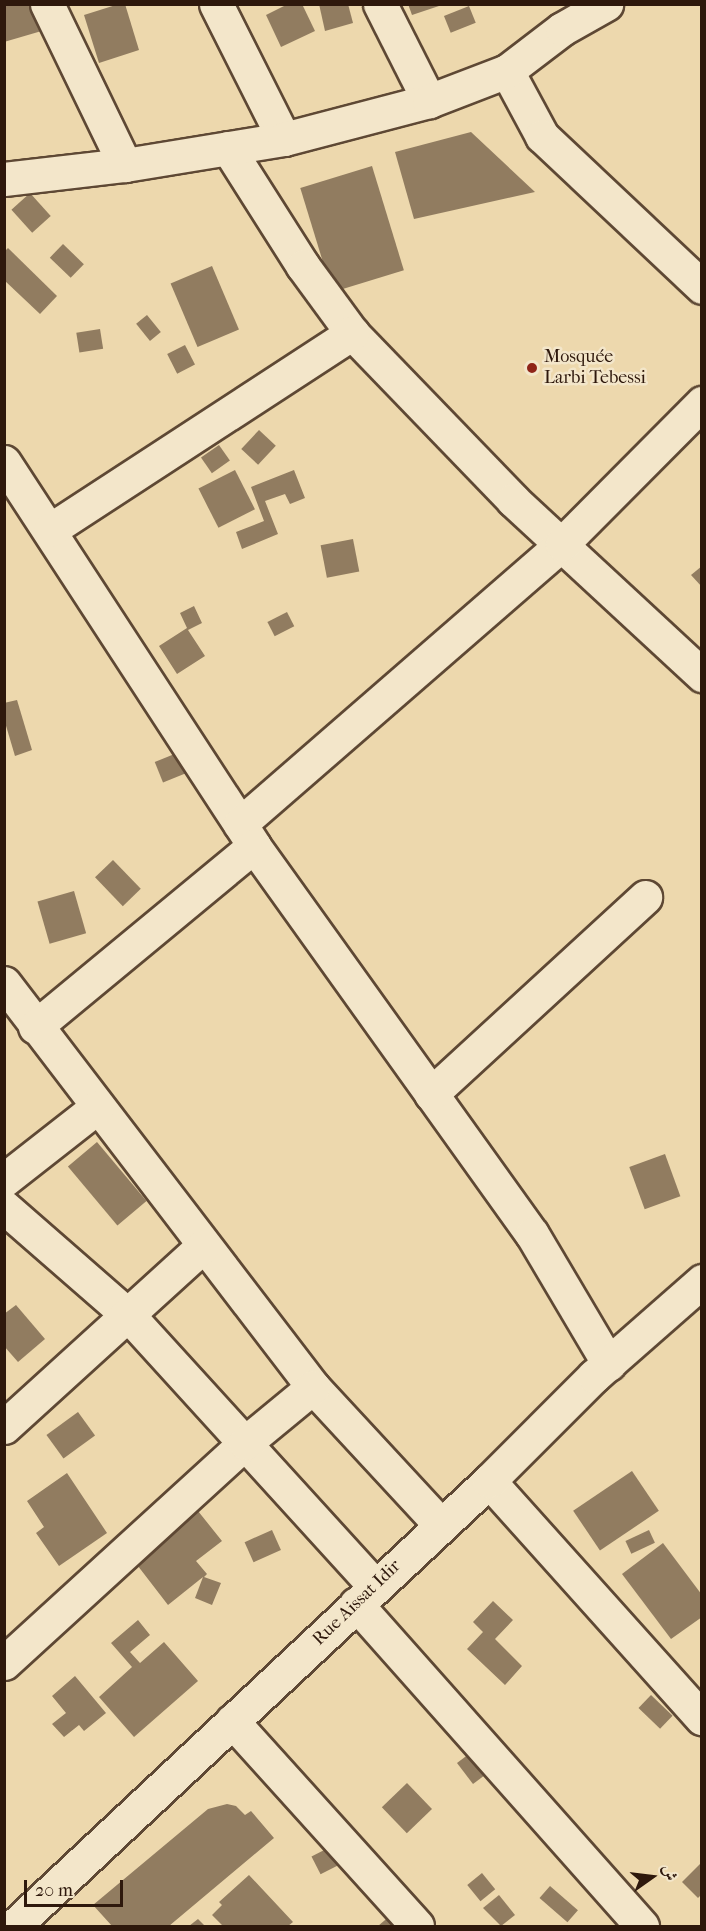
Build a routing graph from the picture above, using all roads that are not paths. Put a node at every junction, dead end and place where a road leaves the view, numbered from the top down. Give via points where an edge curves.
1 (47, 4) edge
2 (216, 4) edge
3 (380, 4) edge
4 (606, 4) edge
5 (556, 17) edge
6 (507, 71) junction
7 (429, 101) junction
8 (284, 139) junction
9 (228, 148) junction
10 (125, 165) junction
11 (4, 179) edge
12 (702, 287) edge
13 (352, 333) junction
14 (702, 403) edge
15 (7, 472) edge
16 (50, 530) junction
17 (562, 544) junction
18 (702, 675) edge
19 (247, 835) junction
20 (645, 897) dead end
21 (4, 983) edge
22 (35, 1027) junction
23 (431, 1094) junction
24 (97, 1107) junction
25 (4, 1180) edge
26 (4, 1207) edge
27 (203, 1246) junction
28 (702, 1281) edge
29 (129, 1316) junction
30 (609, 1364) junction
31 (313, 1387) junction
32 (4, 1427) edge
33 (245, 1443) junction
34 (489, 1481) junction
35 (440, 1524) junction
36 (365, 1594) junction
37 (4, 1663) edge
38 (702, 1718) edge
39 (232, 1721) junction
40 (14, 1926) edge
41 (417, 1926) edge
42 (642, 1926) edge

1 - 10 street
2 - 8 street
3 - 7 street
4 - 5 street
5 - 6 street
6 - 7 street
6 - 12 street via 542,136
7 - 8 street
8 - 9 street
9 - 10 street
9 - 13 street via 303,266
10 - 11 street
13 - 16 street
13 - 17 street via 513,500
14 - 17 street
15 - 16 street
16 - 19 street
17 - 18 street
17 - 19 street
19 - 22 street
19 - 23 street
20 - 23 street
21 - 22 street
22 - 24 street
23 - 30 street via 532,1234
24 - 25 street
24 - 27 street
26 - 29 street
27 - 29 street
27 - 31 street
28 - 30 street, Rue Aissat Idir
29 - 32 street
29 - 33 street
30 - 34 street, Rue Aissat Idir
31 - 33 street
31 - 35 street
33 - 36 street
33 - 37 street
34 - 35 street, Rue Aissat Idir
34 - 38 street
35 - 36 street, Rue Aissat Idir
36 - 39 street, Rue Aissat Idir
36 - 42 street
39 - 40 street, Rue Aissat Idir
39 - 41 street

